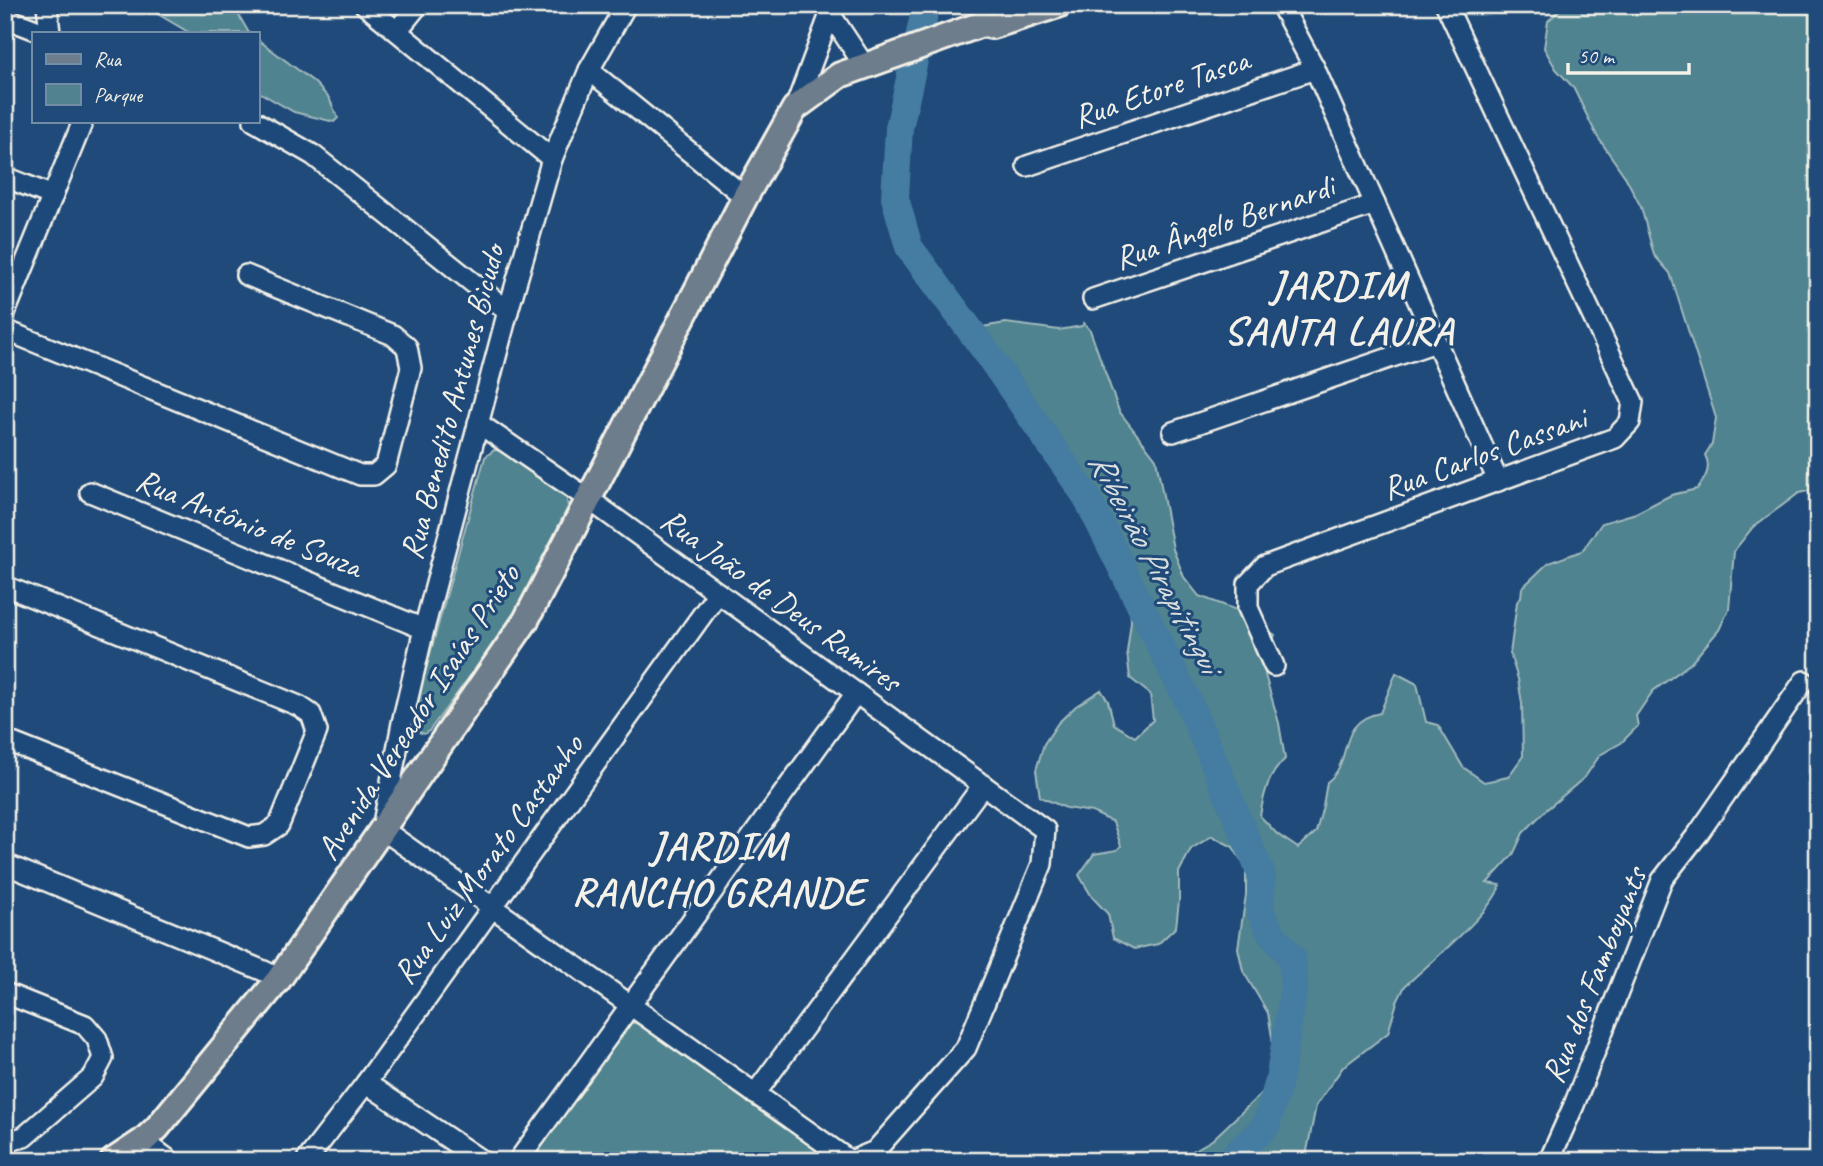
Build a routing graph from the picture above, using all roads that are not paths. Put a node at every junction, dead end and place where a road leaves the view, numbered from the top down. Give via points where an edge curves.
1 (47, 5) edge
2 (365, 5) edge
3 (418, 5) edge
4 (626, 5) edge
5 (1006, 5) edge
6 (1058, 5) edge
7 (1280, 5) edge
8 (1446, 5) edge
9 (827, 9) edge
10 (5, 18) edge
11 (976, 26) junction
12 (397, 31) junction
13 (41, 32) edge
14 (50, 32) edge
15 (872, 62) junction
16 (1315, 69) junction
17 (589, 70) junction
18 (795, 108) junction
19 (83, 122) edge
20 (256, 122) edge
21 (552, 159) junction
22 (1027, 166) dead end
23 (5, 177) edge
24 (53, 196) junction
25 (745, 197) junction
26 (1375, 204) junction
27 (246, 275) dead end
28 (1093, 299) dead end
29 (508, 311) junction
30 (5, 313) edge
31 (5, 330) edge
32 (1436, 342) junction
33 (478, 423) junction
34 (1173, 432) dead end
35 (1498, 481) junction
36 (90, 492) dead end
37 (587, 498) junction
38 (5, 586) edge
39 (718, 593) junction
40 (424, 629) junction
41 (1274, 666) dead end
42 (1804, 681) dead end
43 (856, 693) junction
44 (5, 740) edge
45 (983, 785) junction
46 (382, 829) junction
47 (5, 864) edge
48 (492, 907) junction
49 (279, 979) junction
50 (5, 993) edge
51 (630, 1005) junction
52 (366, 1083) junction
53 (755, 1094) junction
54 (143, 1141) junction
55 (5, 1142) edge
56 (113, 1161) edge
57 (170, 1161) edge
58 (306, 1161) edge
59 (482, 1161) edge
60 (518, 1161) edge
61 (850, 1161) edge
62 (1549, 1161) edge

1 - 14 street
2 - 12 street
3 - 12 street
4 - 17 street, Rua Benedito Antunes Bicudo
5 - 11 main road, Avenida Vereador Isaías Prieto
6 - 11 main road, Avenida Vereador Isaías Prieto via 992,26
7 - 16 street
8 - 35 street, Rua Carlos Cassani via 1633,402 1630,422 1615,438
9 - 15 street
9 - 18 street, Avenida Vereador Isaías Prieto
10 - 13 street
11 - 15 main road, Avenida Vereador Isaías Prieto
12 - 21 street
15 - 18 main road, Avenida Vereador Isaías Prieto via 840,75
16 - 22 street, Rua Etore Tasca
16 - 26 street
17 - 21 street, Rua Benedito Antunes Bicudo
17 - 25 street
18 - 25 main road, Avenida Vereador Isaías Prieto
19 - 24 street
20 - 29 street via 313,155
21 - 29 street, Rua Benedito Antunes Bicudo
23 - 24 street
24 - 30 street
25 - 37 main road, Avenida Vereador Isaías Prieto
26 - 28 street, Rua Ângelo Bernardi
26 - 32 street
27 - 31 street via 393,335 407,347 411,368 386,465 374,475 360,475
29 - 33 street, Rua Benedito Antunes Bicudo
32 - 34 street
32 - 35 street
33 - 37 street, Rua João de Deus Ramires
33 - 40 street, Rua Benedito Antunes Bicudo
35 - 41 street, Rua Carlos Cassani via 1265,566 1248,584 1248,608
36 - 40 street, Rua Antônio de Souza
37 - 39 street, Rua João de Deus Ramires
37 - 46 main road, Avenida Vereador Isaías Prieto via 526,620
38 - 44 street via 299,706 311,714 317,732 279,825 264,835 249,837
39 - 43 street, Rua João de Deus Ramires
39 - 48 street, Rua Luiz Morato Castanho
40 - 46 street, Rua Benedito Antunes Bicudo
42 - 62 street, Rua dos Famboyants via 1662,880
43 - 45 street, Rua João de Deus Ramires
43 - 51 street
45 - 53 street
45 - 61 street, Rua João de Deus Ramires via 1045,830 1042,864 966,1048 875,1152
46 - 48 street
46 - 49 main road, Avenida Vereador Isaías Prieto
47 - 49 street
48 - 51 street
48 - 52 street, Rua Luiz Morato Castanho
49 - 54 main road, Avenida Vereador Isaías Prieto
50 - 55 street via 85,1025 97,1039 103,1058 93,1077 24,1137
51 - 53 street
51 - 60 street
52 - 58 street, Rua Luiz Morato Castanho
52 - 59 street
53 - 61 street
54 - 56 main road, Avenida Vereador Isaías Prieto
54 - 57 street

